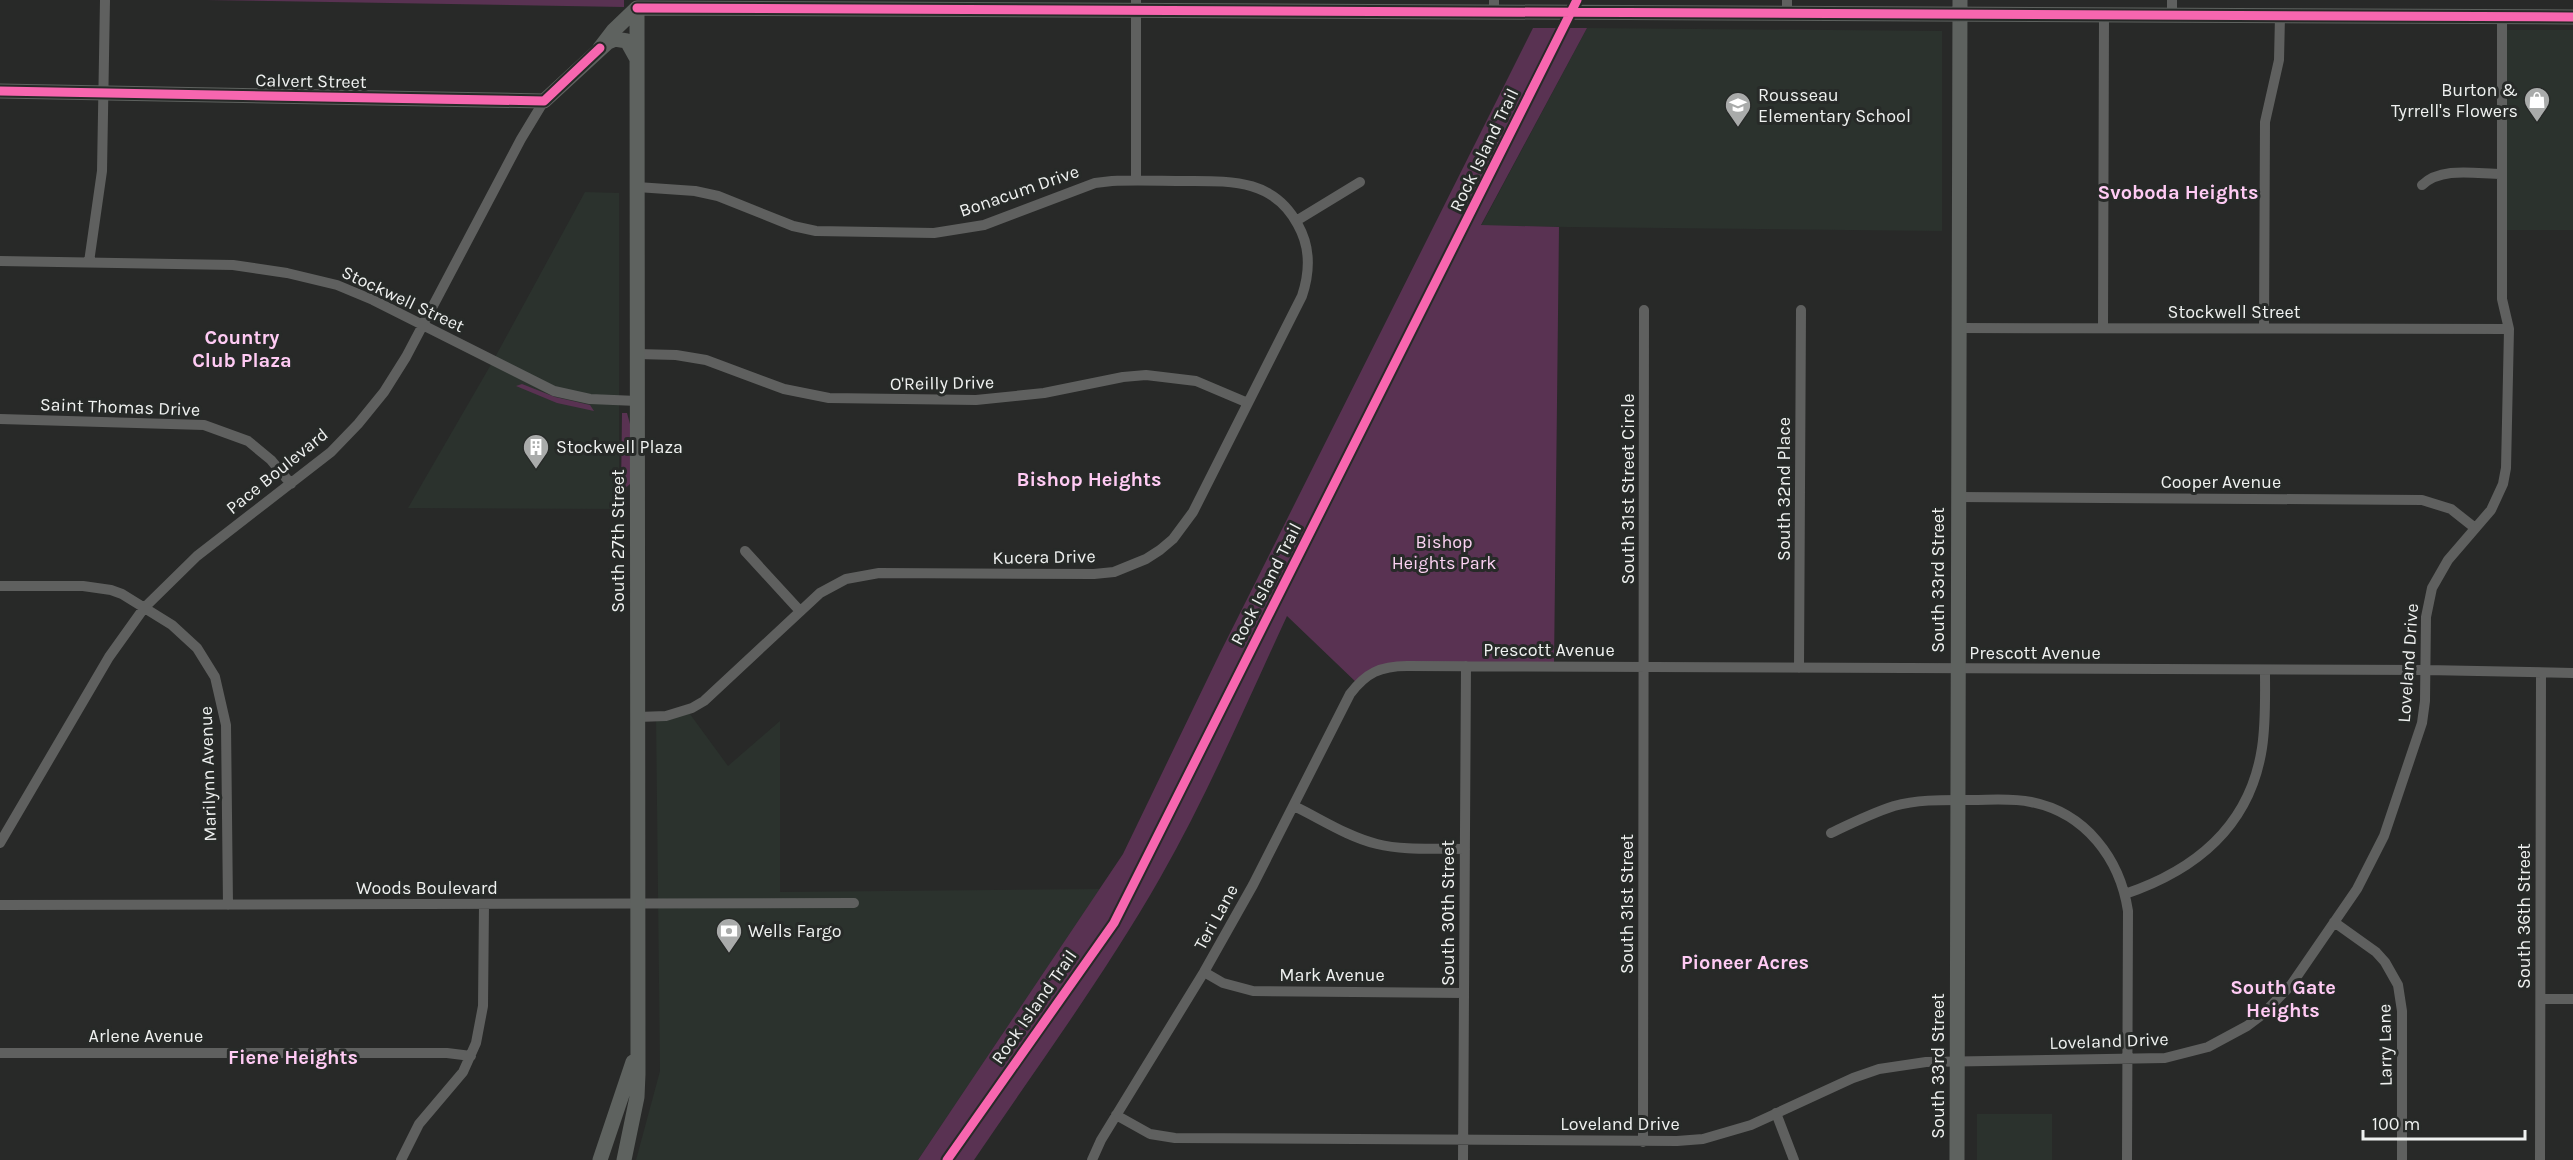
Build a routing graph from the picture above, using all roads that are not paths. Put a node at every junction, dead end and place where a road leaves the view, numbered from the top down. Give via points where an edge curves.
1 (105, 0) edge
2 (2172, 0) edge
3 (806, 4) edge
4 (971, 4) edge
5 (1136, 5) edge
6 (1297, 5) edge
7 (1494, 6) edge
8 (1787, 7) edge
9 (637, 8) junction
10 (1960, 8) edge
11 (2104, 16) junction
12 (2172, 16) junction
13 (2280, 16) junction
14 (2502, 17) junction
15 (2573, 17) edge
16 (600, 48) junction
17 (637, 59) junction
18 (0, 91) edge
19 (103, 93) junction
20 (544, 101) junction
21 (2502, 174) junction
22 (1136, 180) junction
23 (1360, 182) dead end
24 (2422, 185) dead end
25 (637, 187) junction
26 (1296, 221) junction
27 (0, 261) edge
28 (89, 262) junction
29 (1644, 310) dead end
30 (1801, 310) dead end
31 (424, 325) junction
32 (1959, 328) junction
33 (2103, 328) junction
34 (2264, 328) junction
35 (2509, 329) junction
36 (637, 354) junction
37 (638, 401) junction
38 (1248, 403) junction
39 (0, 419) edge
40 (291, 484) junction
41 (1958, 497) junction
42 (2475, 528) junction
43 (745, 550) dead end
44 (0, 586) edge
45 (144, 608) junction
46 (800, 611) junction
47 (1466, 666) junction
48 (1644, 667) junction
49 (1799, 668) junction
50 (1958, 669) junction
51 (2265, 670) junction
52 (2426, 670) junction
53 (2541, 673) junction
54 (2573, 673) edge
55 (1358, 684) joint
56 (638, 717) junction
57 (1958, 800) junction
58 (1294, 806) junction
59 (1831, 833) dead end
60 (0, 843) edge
61 (1465, 849) junction
62 (2125, 894) junction
63 (854, 903) dead end
64 (638, 904) junction
65 (0, 905) edge
66 (228, 905) junction
67 (484, 905) junction
68 (2334, 922) junction
69 (1204, 972) junction
70 (1464, 993) junction
71 (2541, 999) junction
72 (2573, 999) edge
73 (638, 1039) junction
74 (0, 1053) edge
75 (471, 1056) junction
76 (2128, 1059) junction
77 (1958, 1061) junction
78 (1776, 1113) junction
79 (1116, 1115) junction
80 (610, 1132) junction
81 (1463, 1140) junction
82 (1643, 1142) junction
83 (401, 1160) edge
84 (600, 1160) edge
85 (616, 1160) edge
86 (624, 1160) edge
87 (1092, 1160) edge
88 (1463, 1160) edge
89 (1794, 1160) edge
90 (1957, 1160) edge
91 (2127, 1160) edge
92 (2402, 1160) edge
93 (2540, 1160) edge

1 - 19 street
2 - 12 street
3 - 4 street
3 - 9 street
4 - 5 street
5 - 6 street
5 - 22 street
6 - 7 street
7 - 8 street
8 - 10 street
9 - 16 street
9 - 17 street, South 27th Street
10 - 11 street
10 - 32 street, South 33rd Street
11 - 12 street
11 - 33 street
12 - 13 street
13 - 14 street
13 - 34 street via 2279,60 2265,122
14 - 15 street
14 - 21 street, Loveland Drive
16 - 17 street via 615,39 624,40
16 - 20 street
17 - 25 street, South 27th Street
18 - 19 street, Calvert Street
19 - 20 street, Calvert Street
19 - 28 street via 100,196
20 - 31 street, Pace Boulevard
21 - 24 street via 2443,174 2430,177
21 - 35 street, Loveland Drive via 2502,299
22 - 25 street, Bonacum Drive via 1095,183 984,225 934,233 816,231 781,222 718,196
22 - 26 street, Bonacum Drive via 1249,184 1279,200
23 - 26 street
25 - 36 street, South 27th Street
26 - 38 street, Kucera Drive via 1306,243 1306,283
27 - 28 street, Stockwell Street
28 - 31 street, Stockwell Street via 233,265 287,273 357,293
29 - 48 street, South 31st Street Circle
30 - 49 street, South 32nd Place
31 - 37 street, Stockwell Street via 554,391 590,399
31 - 40 street, Pace Boulevard via 396,375 371,409 331,452
32 - 33 street, Stockwell Street
32 - 41 street, South 33rd Street
33 - 34 street, Stockwell Street
34 - 35 street, Stockwell Street
35 - 42 street, Loveland Drive via 2506,468 2498,499
36 - 37 street, South 27th Street
36 - 38 street, O'Reilly Drive via 706,360 784,389 829,398 976,400 1146,375 1196,381
37 - 56 street, South 27th Street
38 - 46 street, Kucera Drive via 1184,526 1160,550 1130,567 1094,574 862,575 831,586
39 - 40 street, Saint Thomas Drive via 204,425 248,441
40 - 45 street, Pace Boulevard via 197,556
41 - 42 street, Cooper Avenue via 2422,500 2451,509
41 - 50 street, South 33rd Street
42 - 52 street, Loveland Drive via 2448,560 2432,588 2426,617
43 - 46 street
44 - 45 street, Marilynn Avenue via 97,587 122,594
45 - 60 street, Pace Boulevard via 108,657
45 - 66 street, Marilynn Avenue via 172,625 197,648 220,691 226,724
46 - 56 street, Kucera Drive via 704,701 679,714
47 - 48 street, Prescott Avenue
47 - 55 street, Prescott Avenue via 1380,668
47 - 61 street, South 30th Street
48 - 49 street, Prescott Avenue
48 - 82 street, South 31st Street
49 - 50 street, Prescott Avenue
50 - 51 street, Prescott Avenue
50 - 57 street, South 33rd Street
51 - 52 street, Prescott Avenue
51 - 62 street via 2262,750 2239,810 2197,859 2156,884
52 - 53 street, Prescott Avenue
52 - 68 street, Loveland Drive via 2422,723 2384,836 2372,863
53 - 54 street, Prescott Avenue
53 - 71 street, South 36th Street
55 - 58 street, Teri Lane
56 - 64 street, South 27th Street
57 - 59 street via 1896,806
57 - 62 street via 2032,802 2064,814 2105,850
57 - 77 street, South 33rd Street
58 - 61 street via 1359,839 1378,844
58 - 69 street, Teri Lane
61 - 70 street, South 30th Street
62 - 76 street
63 - 64 street, Woods Boulevard
64 - 67 street, Woods Boulevard
64 - 73 street, South 27th Street
65 - 66 street, Woods Boulevard
66 - 67 street, Woods Boulevard
67 - 75 street via 483,1006
68 - 76 street, Loveland Drive via 2291,985 2247,1026 2208,1047 2185,1054
68 - 92 street, Larry Lane via 2376,952 2398,984 2402,1011
69 - 70 street, Mark Avenue via 1223,983 1253,991
69 - 79 street, Teri Lane
70 - 81 street, South 30th Street
71 - 72 street
71 - 93 street, South 36th Street
73 - 80 street, South 27th Street
73 - 86 street, South 27th Street via 637,1097
74 - 75 street, Arlene Avenue
75 - 83 street via 456,1082 419,1124
76 - 77 street, Loveland Drive
76 - 91 street
77 - 78 street, Loveland Drive via 1903,1064 1879,1070
77 - 90 street, South 33rd Street
78 - 82 street, Loveland Drive via 1726,1133
78 - 89 street
79 - 81 street, Loveland Drive via 1150,1134 1175,1138
79 - 87 street, Teri Lane
80 - 84 street, South 27th Street
80 - 85 street
81 - 82 street, Loveland Drive
81 - 88 street, South 30th Street

